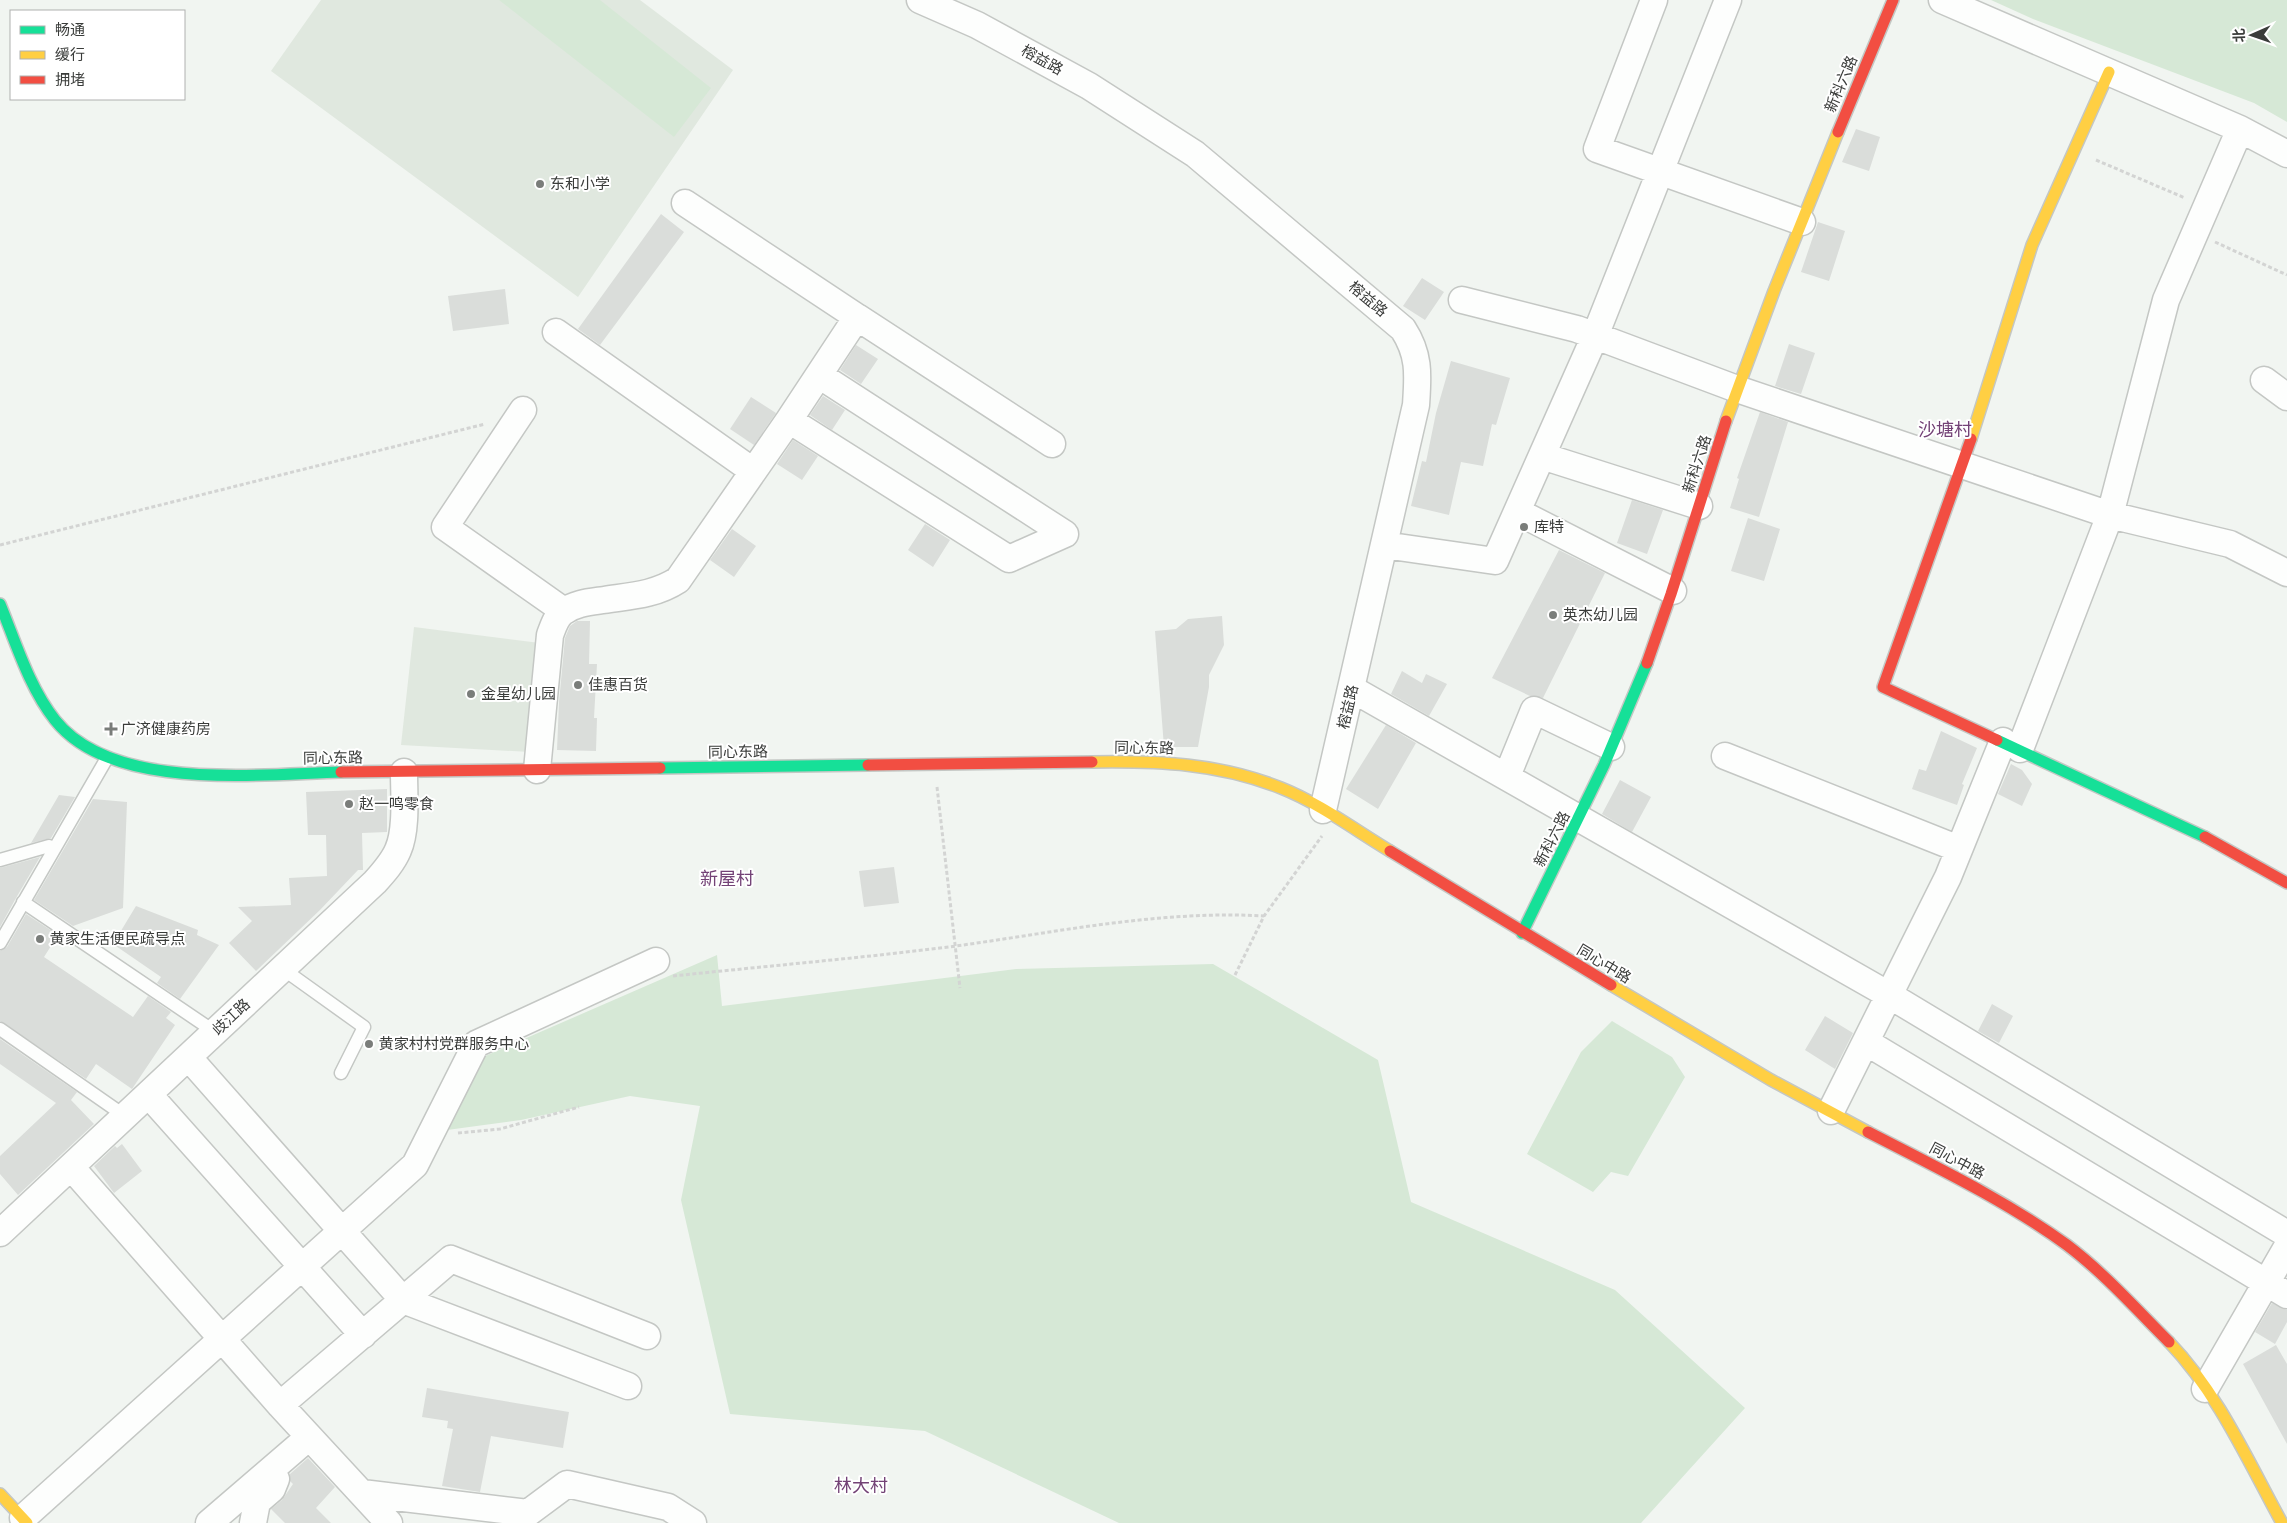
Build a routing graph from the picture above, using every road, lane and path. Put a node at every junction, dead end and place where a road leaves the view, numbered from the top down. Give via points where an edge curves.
1 (920, 0) edge
2 (1654, 0) edge
3 (1728, 0) edge
4 (1893, 0) edge
5 (1942, 0) edge
6 (2109, 72) junction
7 (2240, 129) junction
8 (2074, 150) junction
9 (2287, 154) edge
10 (1660, 171) junction
11 (685, 203) dead end
12 (2206, 207) junction
13 (1802, 222) junction
14 (2195, 233) junction
15 (2287, 275) edge
16 (1462, 300) dead end
17 (857, 317) junction
18 (556, 332) dead end
19 (1595, 336) junction
20 (819, 375) junction
21 (2264, 380) dead end
22 (1737, 389) junction
23 (2287, 397) edge
24 (521, 413) joint
25 (789, 420) junction
26 (1052, 444) dead end
27 (1542, 456) junction
28 (1963, 465) junction
29 (753, 470) junction
30 (1699, 506) junction
31 (1518, 512) junction
32 (2110, 515) junction
33 (0, 545) edge
34 (1384, 545) junction
35 (2287, 573) edge
36 (1673, 590) junction
37 (0, 604) edge
38 (564, 611) junction
39 (1352, 689) junction
40 (2012, 745) junction
41 (1611, 747) junction
42 (1725, 756) dead end
43 (107, 758) junction
44 (934, 764) junction
45 (537, 770) junction
46 (404, 772) junction
47 (1507, 776) junction
48 (1329, 814) junction
49 (1580, 818) junction
50 (49, 846) dead end
51 (1959, 849) junction
52 (0, 860) edge
53 (2287, 883) edge
54 (24, 902) junction
55 (1264, 916) junction
56 (1522, 932) junction
57 (0, 943) edge
58 (955, 946) junction
59 (656, 961) joint
60 (283, 969) junction
61 (1235, 975) dead end
62 (960, 988) dead end
63 (1889, 995) junction
64 (0, 1029) edge
65 (215, 1032) junction
66 (1866, 1042) junction
67 (189, 1058) junction
68 (341, 1073) dead end
69 (149, 1095) junction
70 (579, 1107) dead end
71 (1831, 1111) junction
72 (125, 1116) junction
73 (430, 1133) junction
74 (71, 1167) junction
75 (342, 1231) junction
76 (0, 1233) edge
77 (2287, 1234) edge
78 (2287, 1247) edge
79 (302, 1267) junction
80 (2277, 1289) edge
81 (403, 1300) junction
82 (363, 1335) junction
83 (647, 1336) dead end
84 (222, 1338) junction
85 (628, 1386) dead end
86 (2205, 1390) junction
87 (280, 1405) junction
88 (308, 1437) junction
89 (275, 1466) junction
90 (362, 1493) junction
91 (0, 1494) edge
92 (25, 1521) edge
93 (209, 1523) edge
94 (253, 1523) edge
95 (389, 1523) edge
96 (693, 1523) edge
97 (2282, 1523) edge

1 - 34 street, 榕益路 via 978,25 1090,86 1195,154 1402,329 1412,343 1418,372 1416,405
2 - 10 street via 1597,149
3 - 10 street
4 - 13 street, 新科六路
5 - 6 street
6 - 7 street
6 - 8 street
7 - 9 street
7 - 12 street
8 - 12 path
8 - 28 street via 2032,245
10 - 13 street
10 - 19 street
11 - 17 street
12 - 14 street
13 - 22 street, 新科六路
14 - 15 path
14 - 32 street via 2166,300
16 - 19 street
17 - 20 street
17 - 26 street
18 - 29 street
19 - 22 street
19 - 27 street
20 - 25 street
20 - 25 street via 1065,534 1009,559
21 - 23 street
22 - 28 street
22 - 30 street, 新科六路
24 - 33 path
24 - 38 street via 445,527
25 - 29 street
27 - 30 street
27 - 31 street
28 - 32 street
28 - 40 street via 1883,687
29 - 38 street via 678,580 650,593 584,603
30 - 36 street, 新科六路
31 - 34 street via 1495,561
31 - 36 street
32 - 35 street via 2230,544
32 - 40 street
34 - 39 street, 榕益路
36 - 41 street, 新科六路
37 - 43 street, 同心东路 via 26,665 56,721 70,737
38 - 45 street via 550,635
39 - 47 street
39 - 48 street, 榕益路
40 - 51 street
40 - 53 street via 2220,844
41 - 47 street via 1534,710
41 - 49 street, 新科六路
42 - 51 street
43 - 46 street, 同心东路 via 144,768 225,774
43 - 54 lane
44 - 45 street, 同心东路
44 - 48 street, 同心东路 via 1144,761 1192,764 1240,774 1282,788
44 - 58 path
45 - 46 street, 同心东路
46 - 60 street, 歧江路 via 402,835 393,860 376,882
47 - 49 street
48 - 55 path
48 - 56 street, 同心东路
49 - 56 street, 新科六路
49 - 63 street
50 - 52 lane
51 - 63 street via 1948,878
54 - 57 lane
54 - 65 lane
55 - 58 path via 1186,915
55 - 61 path
56 - 71 street, 同心中路 via 1771,1080
58 - 59 path via 668,977
58 - 62 path
59 - 73 street via 476,1044
60 - 65 street, 歧江路
60 - 68 lane via 364,1027
63 - 66 street
63 - 77 street
64 - 72 lane
65 - 67 street, 歧江路
66 - 71 street
66 - 80 street
67 - 69 street, 歧江路
67 - 75 street
69 - 72 street, 歧江路
69 - 79 street
70 - 73 path via 500,1129
71 - 86 street, 同心中路 via 2013,1208 2068,1246 2152,1323 2182,1356
72 - 74 street, 歧江路
73 - 75 street via 415,1165
74 - 76 street, 歧江路
74 - 84 street
75 - 79 street
75 - 81 street
78 - 80 street
79 - 82 street
79 - 84 street
80 - 86 street
81 - 82 street
81 - 83 street via 451,1260
81 - 85 street
82 - 87 street
84 - 87 street
84 - 92 street
86 - 97 street, 同心中路 via 2221,1411
87 - 88 street
88 - 89 street
88 - 90 street
89 - 93 street
89 - 94 street via 275,1483 257,1502
90 - 95 street
90 - 96 street via 528,1514 567,1484 668,1507
91 - 92 street

